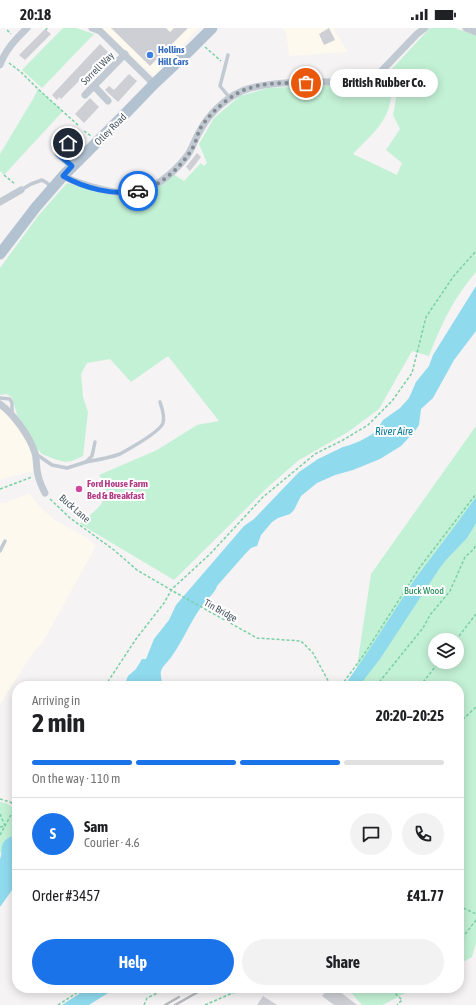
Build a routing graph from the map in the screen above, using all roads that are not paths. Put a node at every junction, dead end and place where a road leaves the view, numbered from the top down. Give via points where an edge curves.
1 (27, 28) edge
2 (92, 28) edge
3 (212, 28) edge
4 (425, 28) edge
5 (466, 28) edge
6 (476, 32) edge
7 (125, 54) junction
8 (228, 55) dead end
9 (1, 61) edge
10 (154, 84) junction
11 (94, 86) junction
12 (84, 95) dead end
13 (230, 98) junction
14 (108, 101) dead end
15 (76, 133) dead end
16 (72, 166) junction
17 (63, 176) junction
18 (52, 188) junction
19 (21, 190) joint
20 (0, 202) edge
21 (0, 254) edge
22 (0, 398) edge
23 (160, 402) dead end
24 (0, 404) edge
25 (12, 416) junction
26 (94, 442) dead end
27 (35, 454) junction
28 (86, 462) junction
29 (45, 493) road end
30 (5, 541) dead end
31 (0, 551) edge

1 - 9 street via 10,46
2 - 7 street via 100,31
3 - 10 main road, Otley Road
4 - 13 street via 370,83 280,83 240,91
5 - 6 street
7 - 10 street
7 - 11 street, Sorrell Way
8 - 13 lane via 220,86
10 - 16 main road, Otley Road
11 - 12 street, Sorrell Way
11 - 14 street
13 - 17 street via 207,119 193,147 178,166 160,182 143,190 112,192
15 - 16 street via 58,154
16 - 17 main road, Otley Road
17 - 18 main road, Otley Road
18 - 19 lane via 42,180
18 - 21 main road, Otley Road
19 - 20 street
22 - 25 lane via 10,399
23 - 28 lane via 164,422 160,428 120,454
24 - 25 street, Buck Lane
25 - 27 street, Buck Lane
26 - 28 lane via 92,456
27 - 28 lane via 59,467 67,468
27 - 29 street, Buck Lane via 38,476
30 - 31 lane

